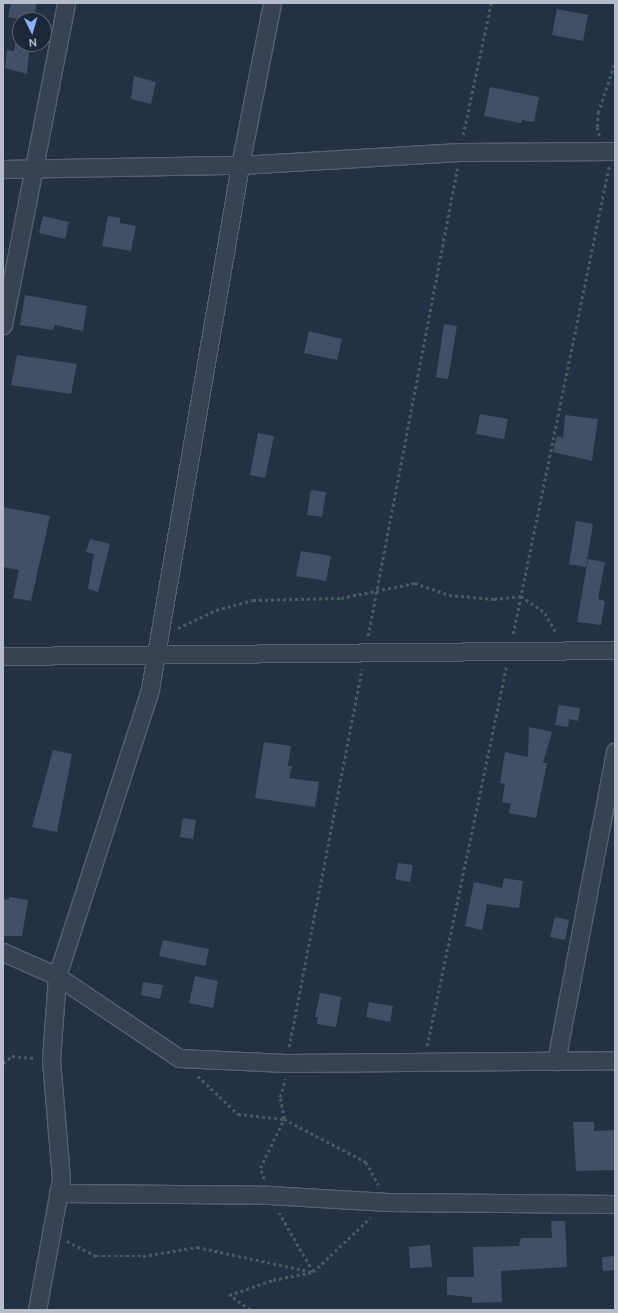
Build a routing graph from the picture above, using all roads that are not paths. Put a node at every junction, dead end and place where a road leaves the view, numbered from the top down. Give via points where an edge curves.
1 (66, 3) edge
2 (272, 3) edge
3 (613, 151) edge
4 (240, 164) junction
5 (3, 169) edge
6 (33, 170) junction
7 (3, 325) edge
8 (615, 650) edge
9 (156, 654) junction
10 (3, 656) edge
11 (615, 752) edge
12 (611, 794) edge
13 (3, 952) edge
14 (57, 976) junction
15 (556, 1060) junction
16 (615, 1060) edge
17 (58, 1193) junction
18 (615, 1204) edge
19 (37, 1310) edge

1 - 6 street
2 - 4 street
3 - 4 street via 460,152
4 - 6 street
4 - 9 street
5 - 6 street
6 - 7 street
8 - 9 street
9 - 10 street
9 - 14 street via 150,689
11 - 12 street
12 - 15 street
13 - 14 street
14 - 15 street via 179,1058 286,1063
14 - 17 street via 51,1060 61,1179
15 - 16 street
17 - 18 street via 269,1195 388,1202
17 - 19 street

